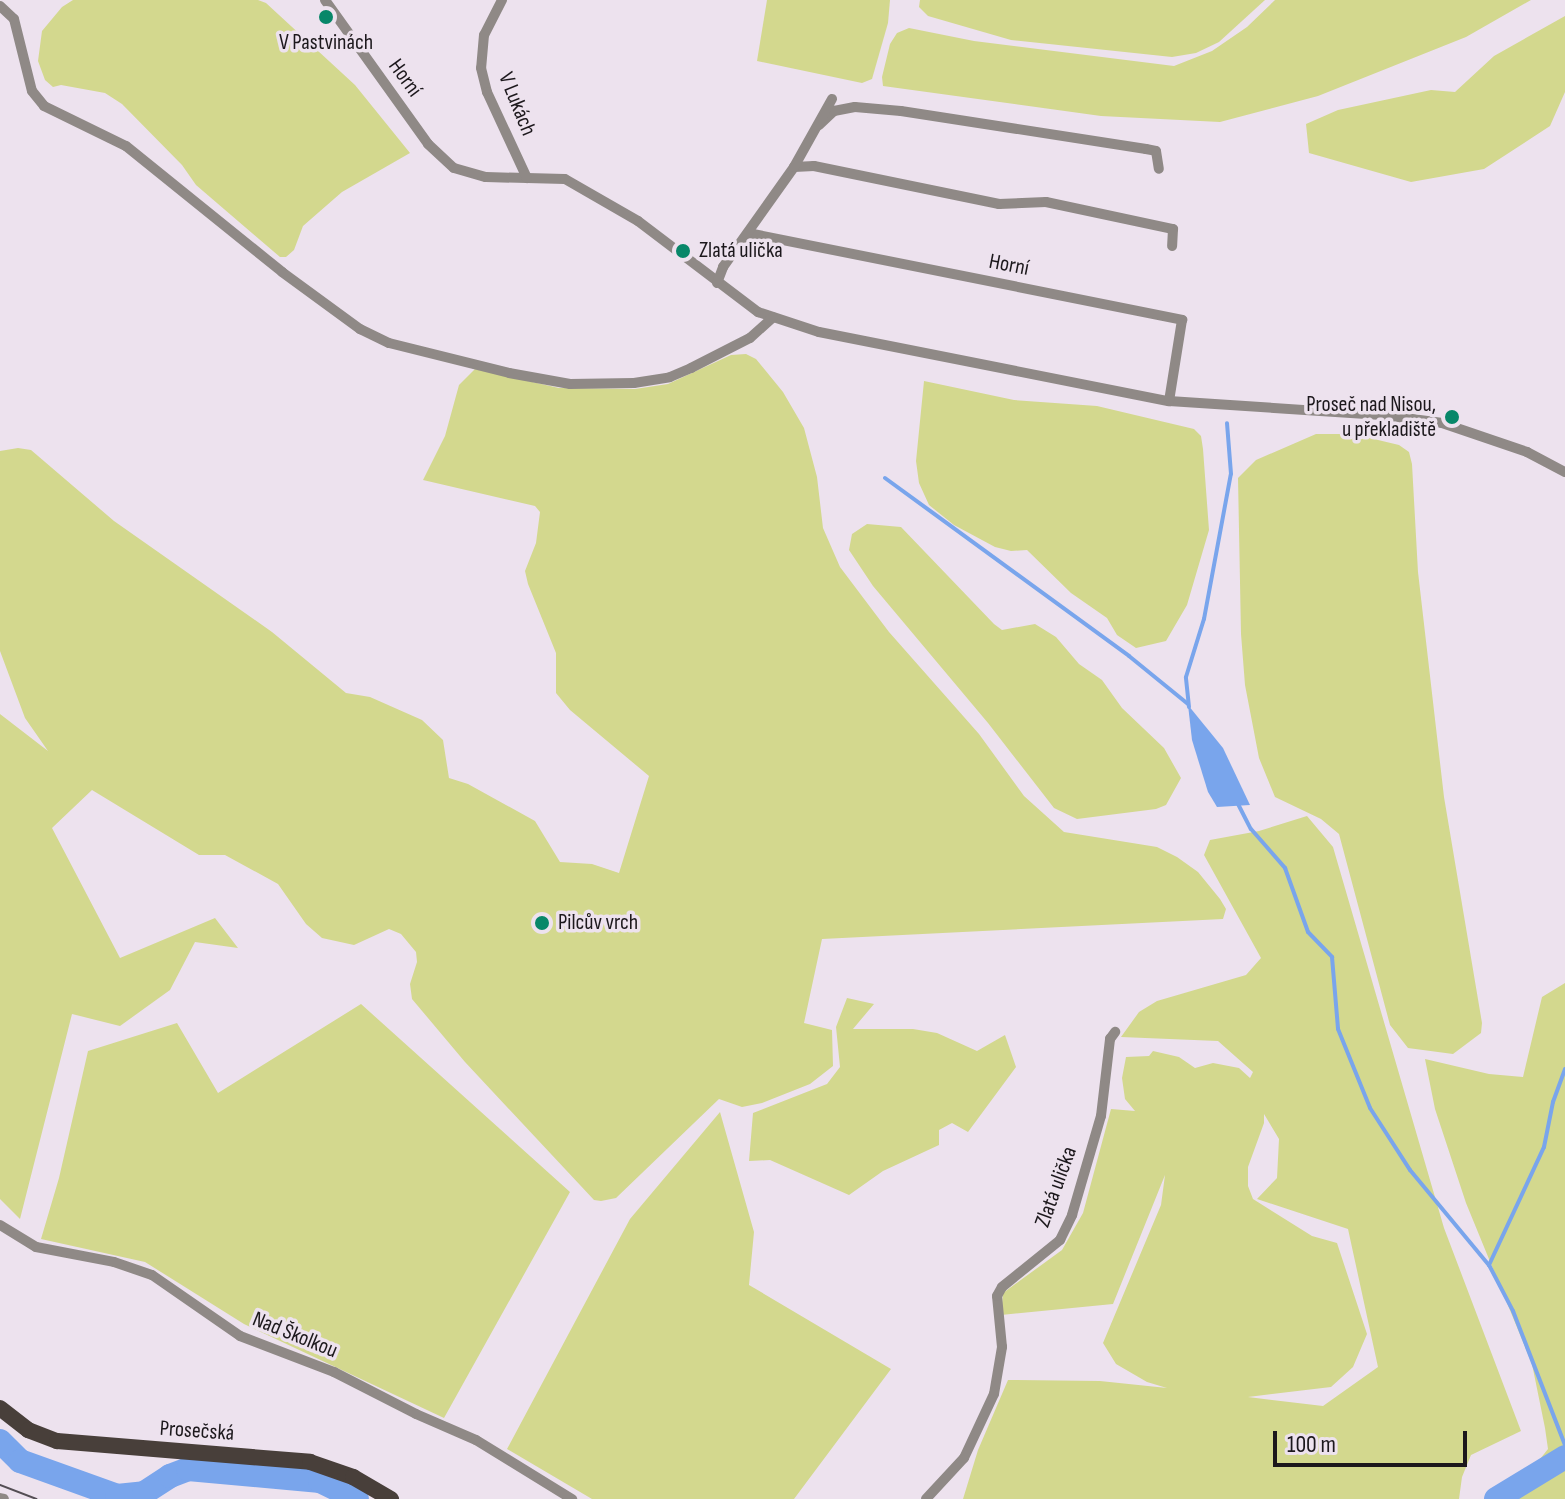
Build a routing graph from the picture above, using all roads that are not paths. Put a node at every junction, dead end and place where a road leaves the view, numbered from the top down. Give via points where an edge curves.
1 (325, 0) edge
2 (502, 0) edge
3 (0, 6) edge
4 (832, 99) dead end
5 (819, 125) junction
6 (794, 167) junction
7 (1159, 169) dead end
8 (527, 178) junction
9 (748, 233) junction
10 (1172, 246) dead end
11 (717, 283) junction
12 (773, 317) junction
13 (1169, 401) junction
14 (1565, 472) edge
15 (1115, 1032) dead end
16 (0, 1225) edge
17 (0, 1408) edge
18 (391, 1499) edge
19 (572, 1499) edge
20 (926, 1499) edge

1 - 8 street, Horní via 428,144 454,168 486,177
2 - 8 street, V Lukách via 484,35 481,68
3 - 12 street via 14,19 32,91 44,106 126,146 282,272 360,329 389,343 570,384 634,383 691,368 750,338
4 - 5 street
5 - 6 street
5 - 7 street via 834,111 866,108 1045,131 1160,150
6 - 9 street
6 - 10 street via 814,166 999,204 1046,202 1173,229
8 - 11 street, Horní via 565,179 638,221
9 - 11 street
9 - 13 street, Horní via 1182,320
11 - 12 street, Horní
12 - 13 street, Horní via 819,332
13 - 14 street, Horní via 1442,423 1527,452
15 - 20 street, Zlatá ulička via 1101,1116 1072,1215 1060,1240 997,1296 1002,1347 994,1394 964,1458
16 - 19 street, Nad Školkou via 36,1247 152,1275 240,1336 334,1372 476,1440
17 - 18 main road, Prosečská via 28,1430 57,1441 310,1462 353,1477

